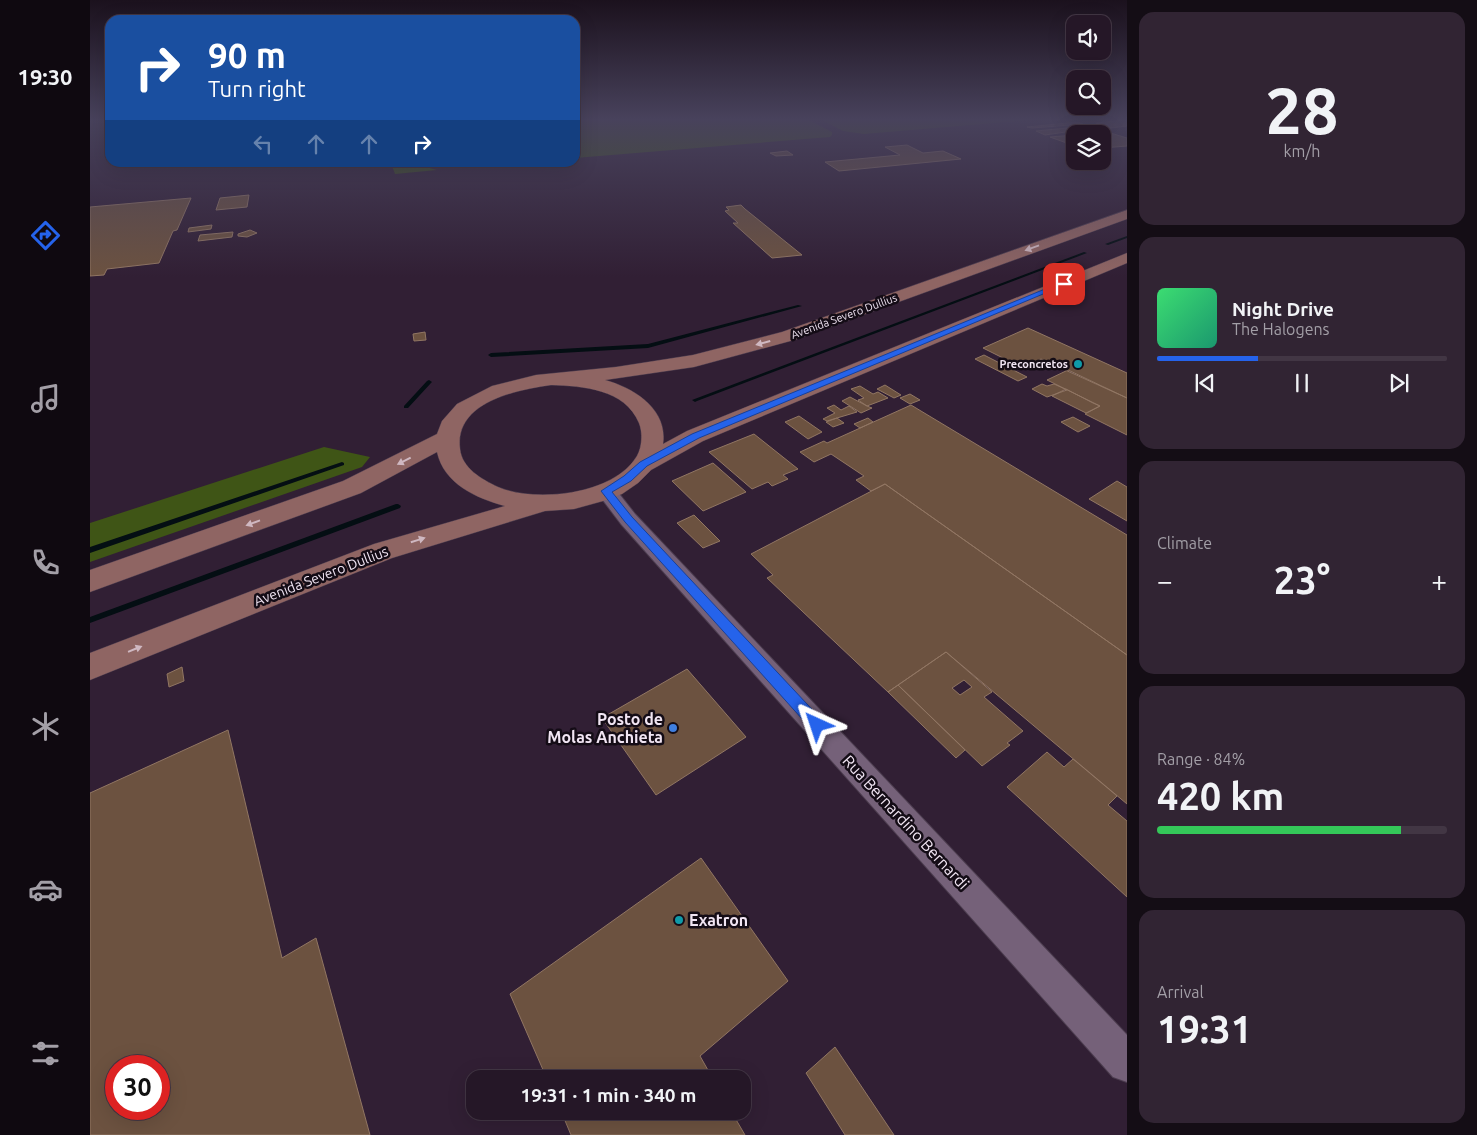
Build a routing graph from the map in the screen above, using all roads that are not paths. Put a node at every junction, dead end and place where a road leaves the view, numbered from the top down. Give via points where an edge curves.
1 (1127, 214) edge
2 (1057, 239) junction
3 (1084, 248) dead end
4 (1116, 258) edge
5 (551, 379) junction
6 (446, 438) junction
7 (644, 464) junction
8 (606, 491) junction
9 (558, 502) junction
10 (90, 581) edge
11 (90, 667) edge
12 (1127, 1063) edge

1 - 2 main road, Avenida Severo Dullius
2 - 3 main road
2 -> 5 main road, Avenida Severo Dullius via 788,336 694,361
4 - 7 main road via 696,436
5 - 6 main road via 514,384 474,402 456,418
5 - 7 main road via 600,384 621,392 638,404 649,417 654,433 652,448
6 - 9 main road via 452,464 464,478 481,489 513,499
6 -> 10 main road via 352,487
7 - 8 main road
8 - 9 main road
8 - 12 street, Rua Bernardino Bernardi via 628,519
11 -> 9 main road, Avenida Severo Dullius via 383,551 480,521

